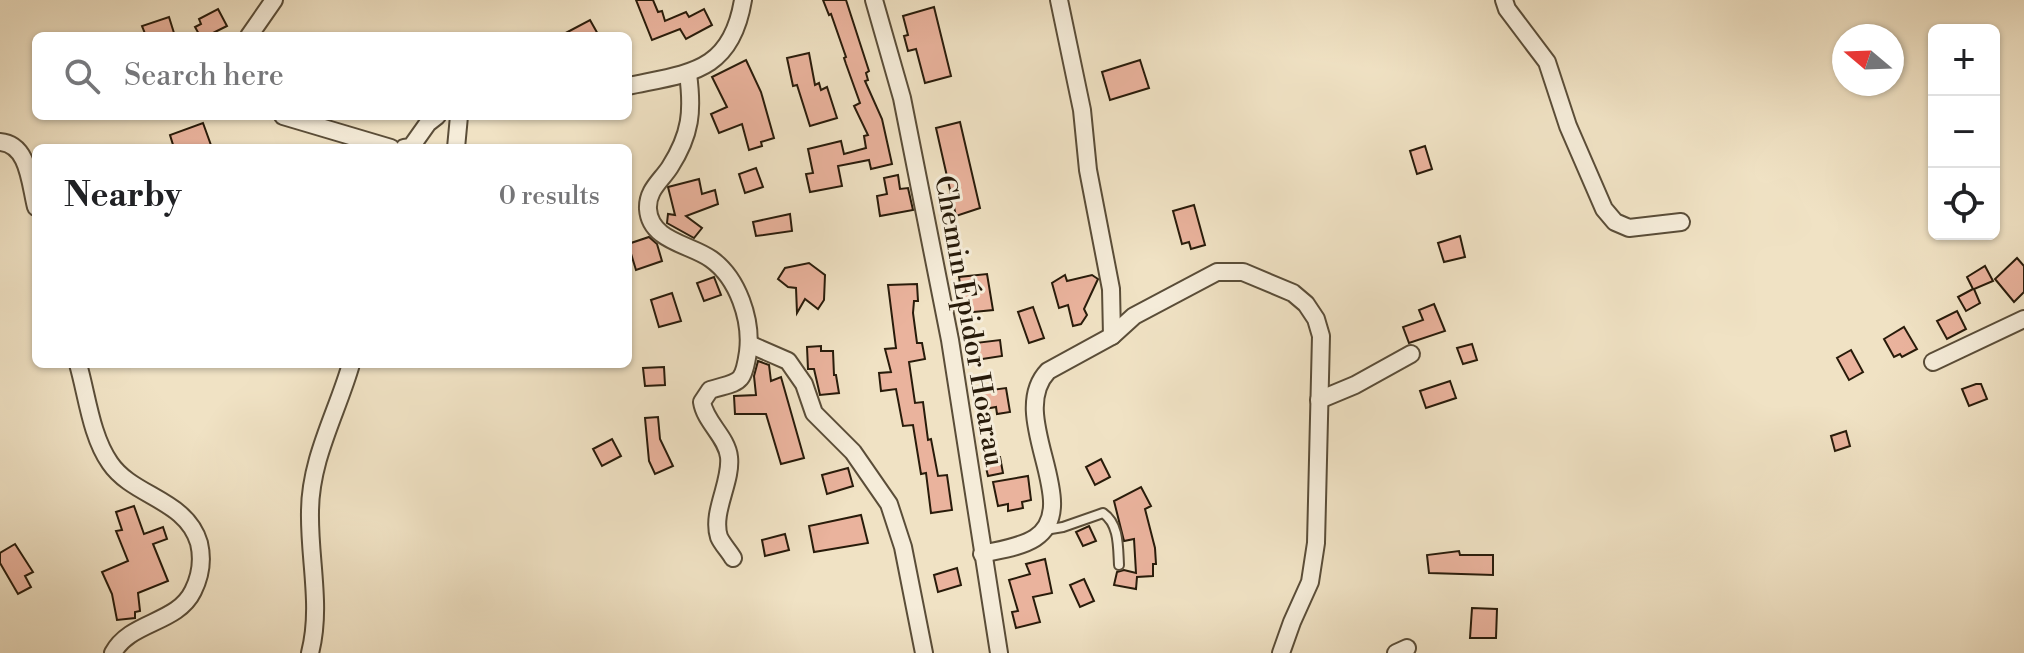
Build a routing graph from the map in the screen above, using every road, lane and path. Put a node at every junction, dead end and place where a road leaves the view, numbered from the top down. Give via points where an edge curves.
1 (274, 0) edge
2 (743, 0) edge
3 (874, 0) edge
4 (1059, 0) edge
5 (1504, 0) edge
6 (252, 32) edge
7 (688, 74) junction
8 (632, 85) edge
9 (296, 120) edge
10 (432, 120) edge
11 (459, 120) edge
12 (0, 142) edge
13 (378, 144) edge
14 (413, 144) edge
15 (456, 144) edge
16 (32, 192) edge
17 (1681, 222) dead end
18 (2024, 319) edge
19 (1112, 336) junction
20 (749, 344) junction
21 (1411, 354) dead end
22 (1933, 362) dead end
23 (79, 368) edge
24 (350, 368) edge
25 (1319, 400) junction
26 (1044, 530) junction
27 (982, 554) junction
28 (733, 558) dead end
29 (1119, 565) dead end
30 (113, 653) edge
31 (310, 653) edge
32 (924, 653) edge
33 (999, 653) edge
34 (1281, 653) edge

1 - 6 street
2 - 7 street via 727,45 709,65
3 - 27 street, Chemin Épidor Hoarau via 902,98 950,340
4 - 19 street via 1111,289
5 - 17 street via 1547,62 1604,209 1629,228
7 - 8 street
7 - 20 street via 693,105 685,138 649,196 650,218 663,235 713,260 728,275 739,294
9 - 13 street
10 - 14 street
11 - 15 street
12 - 16 street via 22,154
18 - 22 street
19 - 25 street via 1134,316 1217,272 1243,272 1293,293 1316,319 1321,336
19 - 26 street via 1048,371 1036,389 1034,411 1053,507
20 - 28 street via 741,377 710,390 702,402 729,453 718,535
20 - 32 street via 788,361 804,384 814,413 853,452 889,504
21 - 25 street
23 - 30 street via 100,443 112,466 176,510 197,537 203,557 192,595 175,613 126,637
24 - 31 street via 315,470 310,510 315,629
25 - 34 street via 1316,543 1310,582
26 - 27 street via 1024,543
26 - 29 lane via 1103,513 1114,526
27 - 33 street, Chemin Épidor Hoarau

